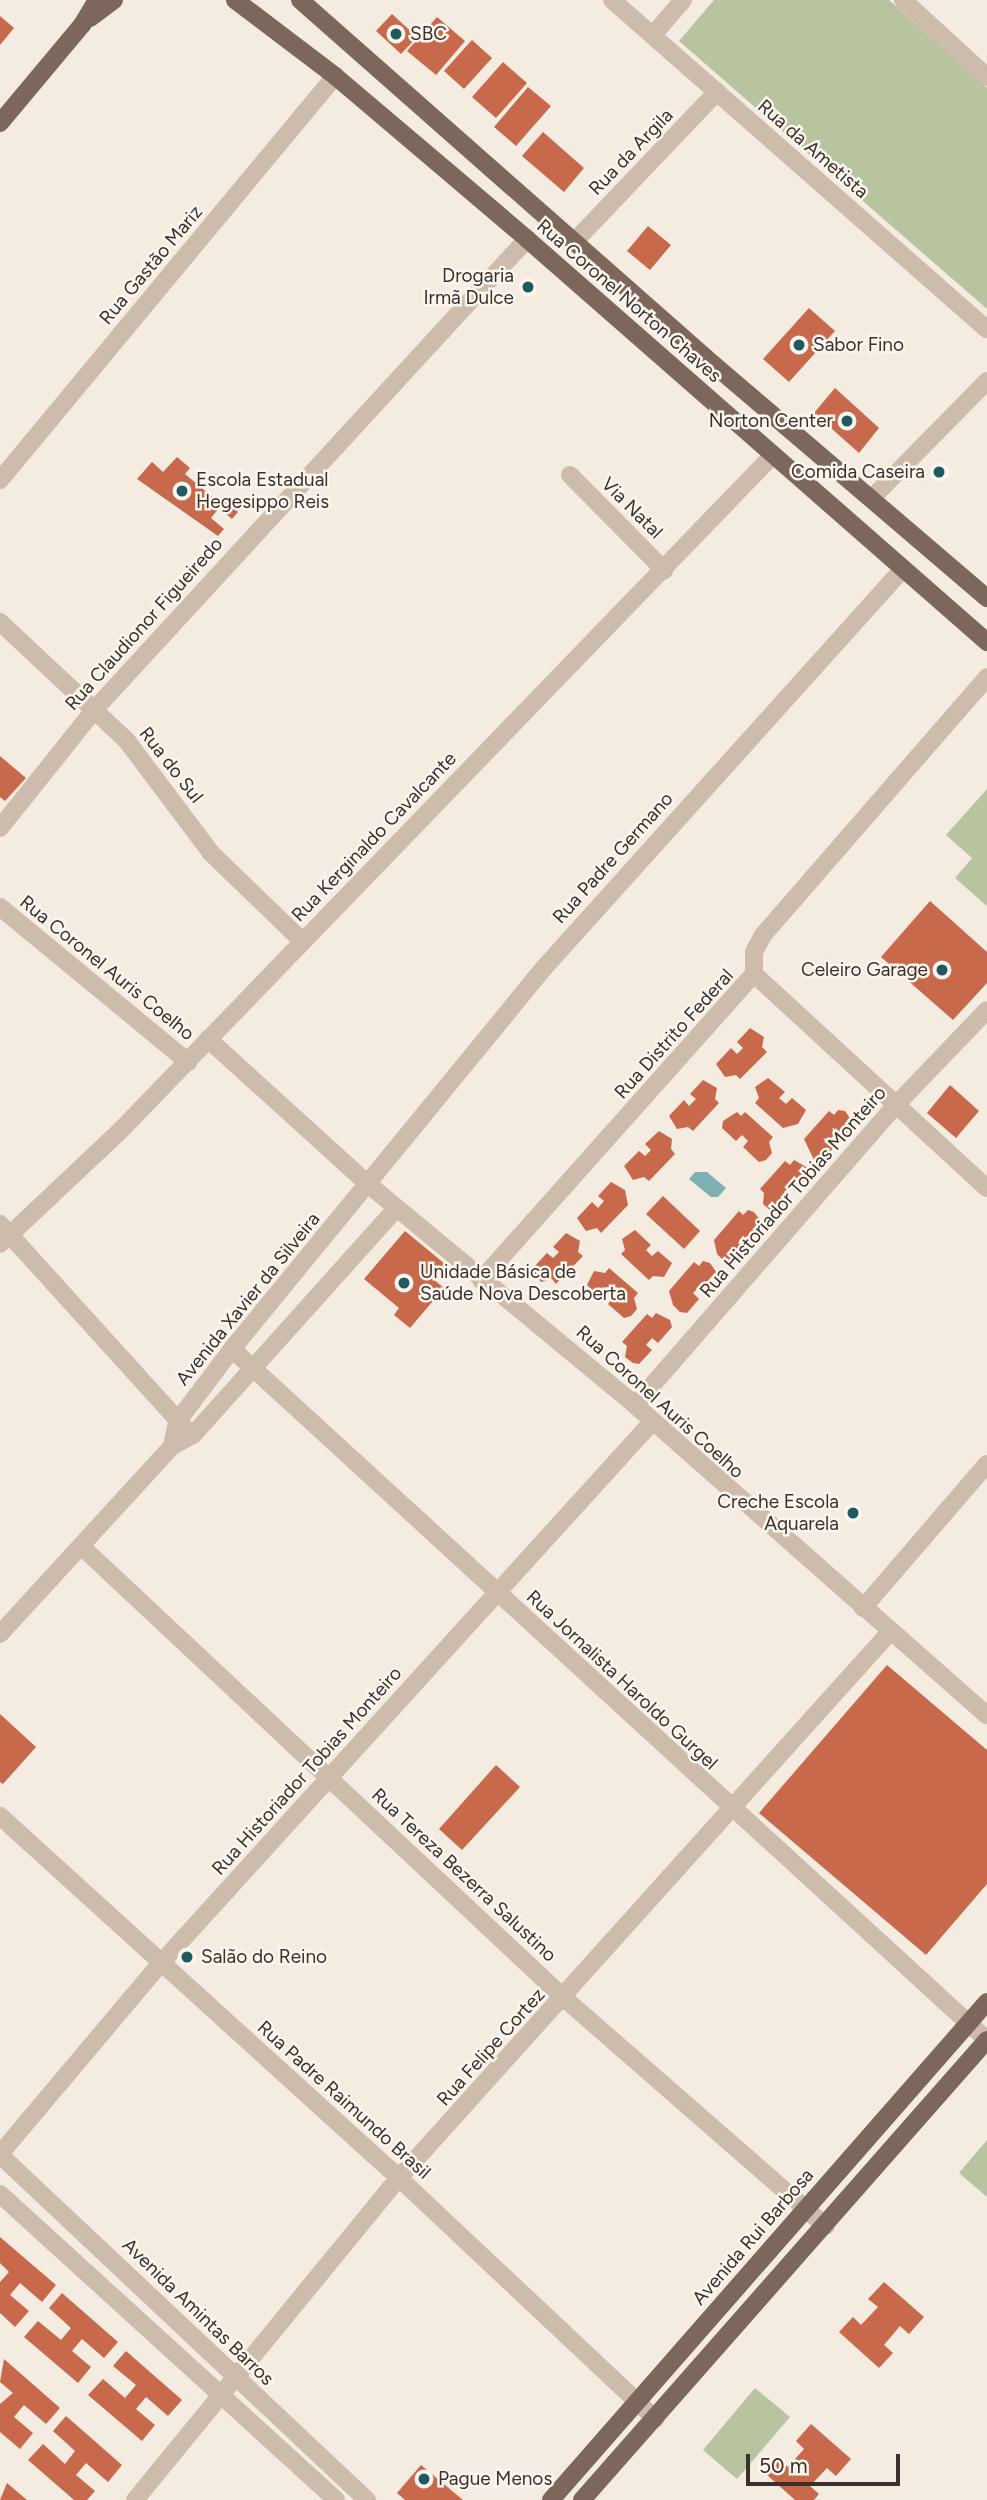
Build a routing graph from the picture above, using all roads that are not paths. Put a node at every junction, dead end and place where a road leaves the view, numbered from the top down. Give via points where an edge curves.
1 (97, 0) edge
2 (114, 0) edge
3 (235, 0) edge
4 (300, 0) edge
5 (612, 0) edge
6 (683, 0) edge
7 (903, 0) edge
8 (82, 24) junction
9 (653, 35) junction
10 (985, 70) edge
11 (335, 76) junction
12 (717, 92) junction
13 (0, 123) edge
14 (527, 239) junction
15 (575, 241) junction
16 (987, 329) edge
17 (706, 358) junction
18 (685, 378) junction
19 (987, 381) edge
20 (773, 455) junction
21 (570, 475) dead end
22 (0, 480) edge
23 (872, 498) junction
24 (664, 570) junction
25 (902, 570) junction
26 (959, 575) junction
27 (987, 598) edge
28 (936, 599) junction
29 (0, 622) edge
30 (987, 642) edge
31 (987, 677) edge
32 (95, 709) junction
33 (0, 828) edge
34 (0, 907) edge
35 (302, 941) junction
36 (754, 974) junction
37 (987, 1010) edge
38 (208, 1039) junction
39 (188, 1062) junction
40 (894, 1107) junction
41 (368, 1184) junction
42 (987, 1188) edge
43 (397, 1208) junction
44 (3, 1235) edge
45 (481, 1280) junction
46 (232, 1349) junction
47 (253, 1369) junction
48 (635, 1405) junction
49 (653, 1421) junction
50 (177, 1422) junction
51 (193, 1434) junction
52 (172, 1446) junction
53 (987, 1464) edge
54 (81, 1546) junction
55 (496, 1592) junction
56 (863, 1608) junction
57 (890, 1632) junction
58 (0, 1634) edge
59 (987, 1715) edge
60 (331, 1778) junction
61 (733, 1810) junction
62 (0, 1816) edge
63 (160, 1963) junction
64 (564, 1998) junction
65 (987, 2002) edge
66 (967, 2023) junction
67 (987, 2040) edge
68 (0, 2154) edge
69 (399, 2178) junction
70 (0, 2194) edge
71 (807, 2209) junction
72 (825, 2226) junction
73 (235, 2379) junction
74 (221, 2397) junction
75 (636, 2402) junction
76 (656, 2419) junction
77 (135, 2500) edge
78 (336, 2500) edge
79 (367, 2500) edge
80 (551, 2500) edge
81 (582, 2500) edge

1 - 8 main road
2 - 8 main road
3 - 11 main road, Rua Coronel Norton Chaves
4 - 15 main road, Rua Coronel Norton Chaves
5 - 9 street, Rua da Ametista
6 - 9 street
7 - 10 street
8 - 13 main road
9 - 12 street, Rua da Ametista
11 - 14 main road, Rua Coronel Norton Chaves
11 - 22 street, Rua Gastão Mariz
12 - 15 street, Rua da Argila
12 - 16 street, Rua da Ametista
14 - 18 main road, Rua Coronel Norton Chaves
14 - 32 street, Rua Claudionor Figueiredo
15 - 17 main road, Rua Coronel Norton Chaves
17 - 18 main road via 693,352 686,355 680,367
17 - 23 main road, Rua Coronel Norton Chaves
18 - 20 main road, Rua Coronel Norton Chaves
19 - 23 street
20 - 24 street, Rua Kerginaldo Cavalcante
20 - 25 main road, Rua Coronel Norton Chaves
21 - 24 street, Via Natal
23 - 26 main road, Rua Coronel Norton Chaves
24 - 35 street, Rua Kerginaldo Cavalcante
25 - 28 main road, Rua Coronel Norton Chaves
25 - 41 street, Rua Padre Germano via 543,969
26 - 27 main road, Rua Coronel Norton Chaves
26 - 28 main road via 956,600
28 - 30 main road, Rua Coronel Norton Chaves
29 - 32 street, Rua do Sul
31 - 36 street, Rua Distrito Federal via 763,935 754,952
32 - 33 street, Rua Claudionor Figueiredo
32 - 35 street, Rua do Sul via 127,741 211,853
34 - 39 street, Rua Coronel Auris Coelho
35 - 38 street, Rua Kerginaldo Cavalcante
36 - 40 street
36 - 45 street, Rua Distrito Federal
37 - 40 street, Rua Historiador Tobias Monteiro
38 - 39 street, Rua Kerginaldo Cavalcante
38 - 41 street, Rua Coronel Auris Coelho
39 - 44 street, Rua Kerginaldo Cavalcante
40 - 42 street
40 - 48 street, Rua Historiador Tobias Monteiro
41 - 43 street, Rua Coronel Auris Coelho
41 - 46 street, Avenida Xavier da Silveira
43 - 45 street, Rua Coronel Auris Coelho
43 - 47 street
44 - 50 street
45 - 48 street, Rua Coronel Auris Coelho
46 - 47 street, Rua Jornalista Haroldo Gurgel
46 - 50 street, Avenida Xavier da Silveira
47 - 51 street
47 - 55 street, Rua Jornalista Haroldo Gurgel
48 - 49 street, Rua Coronel Auris Coelho
49 - 55 street, Rua Historiador Tobias Monteiro
49 - 56 street, Rua Coronel Auris Coelho
50 - 51 street
50 - 52 street, Avenida Xavier da Silveira
51 - 52 street
52 - 54 street
53 - 56 street
54 - 58 street
54 - 60 street, Rua Tereza Bezerra Salustino
55 - 60 street, Rua Historiador Tobias Monteiro
55 - 61 street, Rua Jornalista Haroldo Gurgel
56 - 57 street, Rua Coronel Auris Coelho
57 - 59 street, Rua Coronel Auris Coelho
57 - 61 street, Rua Felipe Cortez
60 - 63 street, Rua Historiador Tobias Monteiro
60 - 64 street, Rua Tereza Bezerra Salustino
61 - 64 street, Rua Felipe Cortez
61 - 66 street, Rua Jornalista Haroldo Gurgel
62 - 63 street, Rua Padre Raimundo Brasil
63 - 68 street, Rua Historiador Tobias Monteiro
63 - 69 street, Rua Padre Raimundo Brasil
64 - 69 street, Rua Felipe Cortez
64 - 71 street, Rua Tereza Bezerra Salustino
65 - 66 main road, Avenida Rui Barbosa
66 - 67 street, Rua Jornalista Haroldo Gurgel
66 - 71 main road, Avenida Rui Barbosa
67 - 72 main road
68 - 73 street, Avenida Amintas Barros via 120,2263
69 - 73 street, Rua Felipe Cortez
69 - 75 street, Rua Padre Raimundo Brasil
70 - 74 street
71 - 72 street, Rua Tereza Bezerra Salustino
71 - 75 main road, Avenida Rui Barbosa
72 - 76 main road
73 - 74 street, Rua Felipe Cortez
73 - 79 street, Avenida Amintas Barros
74 - 77 street, Rua Felipe Cortez
74 - 78 street
75 - 76 street, Rua Padre Raimundo Brasil
75 - 80 main road, Avenida Rui Barbosa
76 - 81 main road

